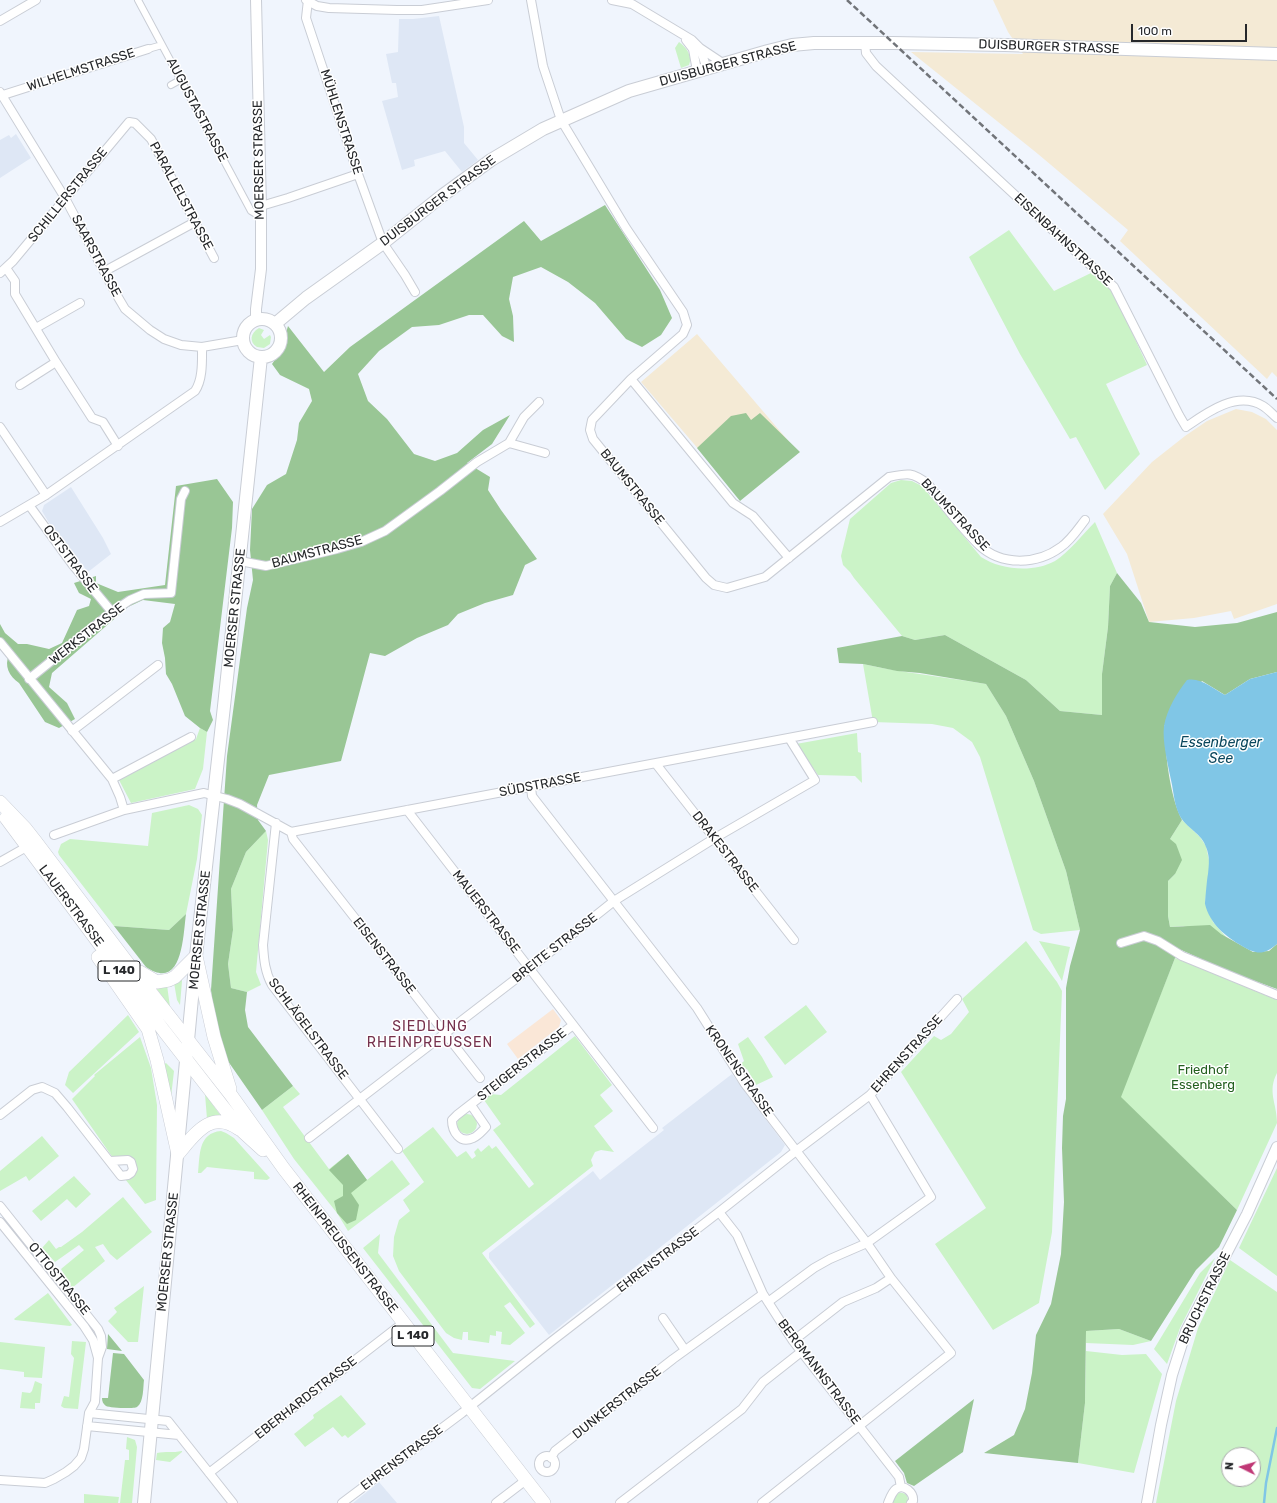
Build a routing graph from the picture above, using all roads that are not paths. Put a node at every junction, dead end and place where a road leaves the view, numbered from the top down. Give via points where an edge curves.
1 (36, 0) edge
2 (138, 0) edge
3 (256, 0) edge
4 (307, 0) edge
5 (488, 0) edge
6 (531, 0) edge
7 (612, 0) edge
8 (0, 21) edge
9 (683, 36) junction
10 (865, 43) junction
11 (162, 45) junction
12 (700, 48) junction
13 (148, 49) joint
14 (1277, 54) edge
15 (724, 64) junction
16 (702, 70) junction
17 (180, 80) junction
18 (171, 84) dead end
19 (1, 94) edge
20 (561, 120) junction
21 (129, 122) joint
22 (358, 174) junction
23 (65, 198) junction
24 (261, 206) junction
25 (260, 216) junction
26 (195, 222) junction
27 (383, 243) junction
28 (214, 258) dead end
29 (3, 271) edge
30 (105, 271) junction
31 (415, 292) dead end
32 (80, 303) dead end
33 (256, 319) junction
34 (275, 324) junction
35 (36, 328) junction
36 (243, 340) junction
37 (202, 347) junction
38 (261, 357) junction
39 (56, 362) junction
40 (631, 379) junction
41 (20, 385) dead end
42 (539, 402) dead end
43 (1277, 418) edge
44 (0, 427) edge
45 (509, 443) junction
46 (118, 446) junction
47 (545, 453) dead end
48 (185, 491) dead end
49 (46, 495) junction
50 (30, 505) junction
51 (1085, 520) dead end
52 (0, 522) edge
53 (789, 558) junction
54 (240, 561) junction
55 (112, 612) junction
56 (0, 642) edge
57 (158, 664) dead end
58 (29, 679) junction
59 (873, 722) dead end
60 (72, 731) junction
61 (191, 737) dead end
62 (789, 738) junction
63 (656, 764) junction
64 (112, 779) junction
65 (531, 787) junction
66 (214, 795) junction
67 (0, 802) edge
68 (0, 809) edge
69 (124, 810) junction
70 (407, 810) junction
71 (276, 822) junction
72 (291, 832) junction
73 (54, 835) dead end
74 (715, 838) junction
75 (31, 844) junction
76 (0, 862) edge
77 (52, 882) junction
78 (614, 901) junction
79 (794, 940) dead end
80 (1121, 943) dead end
81 (196, 956) junction
82 (126, 961) junction
83 (530, 968) junction
84 (1277, 995) edge
85 (957, 999) dead end
86 (573, 1025) junction
87 (444, 1033) junction
88 (189, 1039) junction
89 (187, 1060) junction
90 (480, 1078) dead end
91 (231, 1094) junction
92 (870, 1095) junction
93 (360, 1098) junction
94 (471, 1105) junction
95 (0, 1115) edge
96 (653, 1128) dead end
97 (241, 1130) junction
98 (309, 1138) dead end
99 (1277, 1147) edge
100 (398, 1149) dead end
101 (796, 1151) junction
102 (178, 1154) junction
103 (110, 1161) dead end
104 (280, 1164) junction
105 (0, 1206) edge
106 (719, 1212) junction
107 (0, 1222) edge
108 (867, 1242) junction
109 (891, 1278) junction
110 (764, 1294) junction
111 (768, 1302) junction
112 (663, 1318) dead end
113 (403, 1323) junction
114 (793, 1341) junction
115 (685, 1350) junction
116 (801, 1352) junction
117 (98, 1358) junction
118 (469, 1407) junction
119 (89, 1413) junction
120 (152, 1419) junction
121 (87, 1426) junction
122 (860, 1426) junction
123 (151, 1432) junction
124 (179, 1435) junction
125 (551, 1458) dead end
126 (209, 1473) junction
127 (0, 1480) edge
128 (526, 1480) junction
129 (900, 1487) junction
130 (144, 1503) edge
131 (233, 1503) edge
132 (342, 1503) edge
133 (496, 1503) edge
134 (544, 1503) edge
135 (620, 1503) edge
136 (762, 1503) edge
137 (888, 1503) edge
138 (911, 1503) edge
139 (1147, 1503) edge

1 - 8 street
2 - 11 street, AUGUSTASTRASSE
3 - 24 street, MOERSER STRASSE
4 - 5 street via 317,6 329,8 398,10 422,10
4 - 22 street, MÜHLENSTRASSE via 306,18
6 - 20 street, BAUMSTRASSE via 543,66
7 - 9 street via 632,4
9 - 12 street
9 - 16 street via 693,49
10 - 14 main road, DUISBURGER STRASSE
10 - 15 main road, DUISBURGER STRASSE via 792,45
10 - 43 street, EISENBAHNSTRASSE via 866,53 876,66 1114,287 1186,427 1212,409 1242,401 1262,405
11 - 13 street, WILHELMSTRASSE
11 - 17 street, AUGUSTASTRASSE
12 - 15 street
12 - 16 street
13 - 19 street, WILHELMSTRASSE
15 - 16 main road, DUISBURGER STRASSE
16 - 20 main road, DUISBURGER STRASSE via 629,91
17 - 18 street
17 - 25 street, AUGUSTASTRASSE via 251,211
19 - 23 street, SAARSTRASSE
20 - 27 main road, DUISBURGER STRASSE via 491,160
20 - 40 street, BAUMSTRASSE via 626,228 683,312 687,325 683,334
21 - 23 street, SCHILLERSTRASSE
21 - 26 street, PARALLELSTRASSE via 135,123 151,139
22 - 24 street
22 - 27 street, MÜHLENSTRASSE
23 - 29 street, SCHILLERSTRASSE
23 - 30 street, SAARSTRASSE
24 - 25 street, MOERSER STRASSE
25 - 33 street, MOERSER STRASSE via 261,269
26 - 28 street, PARALLELSTRASSE
26 - 30 street
27 - 31 street, MÜHLENSTRASSE
27 - 34 main road, DUISBURGER STRASSE via 306,298
29 - 35 street, SCHILLERSTRASSE via 15,281 16,294
30 - 37 street, SAARSTRASSE via 125,309 142,324 164,339 181,345
32 - 35 street
33 - 34 main road via 268,320
33 - 36 main road via 245,328
34 - 38 main road via 280,334 278,347 268,356
35 - 39 street, SCHILLERSTRASSE
36 - 37 street, SAARSTRASSE
36 - 38 main road via 249,352
37 - 46 street via 199,385 195,391
38 - 54 main road, MOERSER STRASSE
39 - 41 street
39 - 46 street via 92,418 102,422
40 - 53 street via 732,502 753,516
40 - 53 street, BAUMSTRASSE via 592,420 590,430 593,439 706,578 714,585 727,588 765,577
42 - 45 street, BAUMSTRASSE via 524,417
44 - 49 street
45 - 47 street
45 - 54 street, BAUMSTRASSE via 477,462 385,531 361,542 266,566
46 - 49 street
48 - 55 street, WERKSTRASSE via 181,499 171,593 144,594
49 - 50 street
50 - 52 street
50 - 55 street, OSTSTRASSE via 72,564
51 - 53 street, BAUMSTRASSE via 1061,547 1040,558 1017,561 995,557 980,546 928,484 917,476 905,473 889,477
54 - 66 main road, MOERSER STRASSE
55 - 58 street, WERKSTRASSE
56 - 58 street
57 - 60 street
58 - 60 street
59 - 62 street, SÜDSTRASSE
60 - 64 street
61 - 64 street
62 - 63 street, SÜDSTRASSE
62 - 74 street, BREITE STRASSE via 815,780
63 - 65 street, SÜDSTRASSE
63 - 74 street, DRAKESTRASSE
64 - 69 street
65 - 70 street, SÜDSTRASSE
65 - 78 street, KRONENSTRASSE via 532,796
66 - 69 street via 204,793
66 - 71 street via 240,804
66 - 81 main road, MOERSER STRASSE
67 - 75 main road, LAUERSTRASSE / L 140 via 25,828
68 - 75 main road, LAUERSTRASSE / L 140
69 - 73 street
70 - 72 street, SÜDSTRASSE
70 - 83 street, MAUERSTRASSE
71 - 72 street
71 - 93 street, SCHLÄGELSTRASSE via 263,945 267,976
72 - 87 street, EISENSTRASSE via 293,839
74 - 78 street, BREITE STRASSE
74 - 79 street, DRAKESTRASSE
75 - 76 street
75 - 77 main road, LAUERSTRASSE / L 140
75 - 82 main road, LAUERSTRASSE / L 140
77 - 89 main road, LAUERSTRASSE / L 140
77 - 102 main road via 77,928 148,1029
78 - 83 street, BREITE STRASSE
78 - 101 street, KRONENSTRASSE via 697,1008 746,1084
80 - 84 street via 1144,936 1158,941 1182,956
81 - 82 main road via 175,977 157,982
81 - 88 main road, MOERSER STRASSE
81 - 91 main road via 214,1037
82 - 88 main road, LAUERSTRASSE / L 140
83 - 86 street, MAUERSTRASSE
83 - 87 street, BREITE STRASSE
85 - 92 street, EHRENSTRASSE
86 - 94 street, STEIGERSTRASSE
86 - 96 street, MAUERSTRASSE
87 - 90 street, EISENSTRASSE
87 - 93 street, BREITE STRASSE
88 - 89 main road, MOERSER STRASSE
88 - 91 main road, RHEINPREUSSENSTRASSE / L 140
89 - 97 main road, RHEINPREUSSENSTRASSE / L 140
89 - 102 main road, MOERSER STRASSE
91 - 104 main road, RHEINPREUSSENSTRASSE / L 140
92 - 101 street, EHRENSTRASSE
92 - 108 street via 932,1197
93 - 98 street, BREITE STRASSE
93 - 100 street, SCHLÄGELSTRASSE
94 - 94 street, STEIGERSTRASSE via 452,1120 452,1128 460,1138 474,1138 486,1127
95 - 103 street via 32,1090 42,1087 55,1093
97 - 102 main road via 227,1122 216,1121 200,1129
97 - 104 main road, RHEINPREUSSENSTRASSE / L 140
99 - 139 street, BRUCHSTRASSE via 1247,1214 1186,1331 1172,1375
101 - 106 street, EHRENSTRASSE
101 - 108 street, KRONENSTRASSE
102 - 120 main road, MOERSER STRASSE
104 - 113 main road, RHEINPREUSSENSTRASSE / L 140
105 - 117 street, OTTOSTRASSE via 98,1329 102,1347
106 - 110 street, BERGMANNSTRASSE via 737,1235
106 - 118 street, EHRENSTRASSE
107 - 117 street, OTTOSTRASSE via 84,1326 93,1340
108 - 109 street, KRONENSTRASSE
108 - 111 street via 814,1268
109 - 114 street via 876,1288 843,1302
109 - 122 street, KRONENSTRASSE via 951,1353
110 - 111 street, BERGMANNSTRASSE
110 - 115 street, DUNKERSTRASSE
111 - 114 street, BERGMANNSTRASSE
112 - 115 street
113 - 118 main road, RHEINPREUSSENSTRASSE / L 140
113 - 126 street, EBERHARDSTRASSE
114 - 116 street, BERGMANNSTRASSE
115 - 125 street, DUNKERSTRASSE via 555,1451
116 - 122 street, BERGMANNSTRASSE
116 - 135 street via 763,1382 742,1409
117 - 119 street, OTTOSTRASSE via 95,1402
118 - 128 main road, RHEINPREUSSENSTRASSE / L 140
118 - 132 street, EHRENSTRASSE
119 - 120 street
119 - 121 street, OTTOSTRASSE
120 - 123 main road, MOERSER STRASSE
120 - 124 street via 168,1421
121 - 123 street
121 - 127 street, OTTOSTRASSE via 81,1458 54,1480
122 - 129 street, BERGMANNSTRASSE via 899,1477
122 - 136 street
123 - 124 street
123 - 130 main road, MOERSER STRASSE
124 - 126 street
126 - 131 street
128 - 133 street
128 - 134 main road, RHEINPREUSSENSTRASSE / L 140
129 - 137 street via 895,1490
129 - 138 street via 904,1487 912,1495 914,1498

